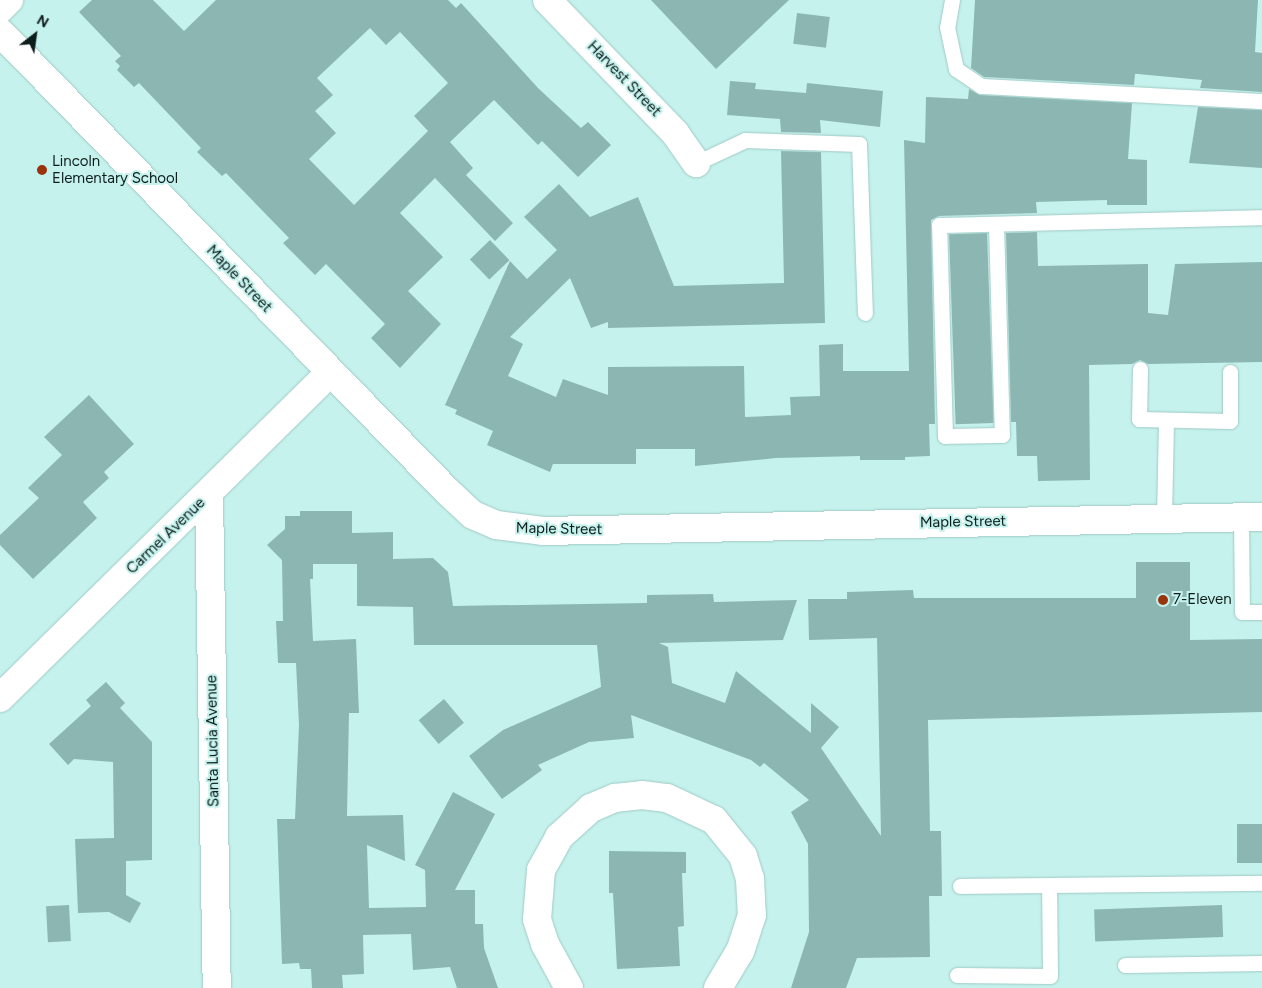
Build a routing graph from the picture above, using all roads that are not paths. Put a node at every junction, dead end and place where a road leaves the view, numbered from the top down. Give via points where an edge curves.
1 (10, 0) edge
2 (547, 0) edge
3 (952, 0) edge
4 (0, 9) edge
5 (0, 32) edge
6 (1262, 101) edge
7 (696, 163) joint
8 (1262, 217) edge
9 (996, 224) junction
10 (865, 314) dead end
11 (1140, 369) dead end
12 (1230, 372) dead end
13 (330, 373) junction
14 (1166, 420) junction
15 (209, 494) junction
16 (1252, 517) edge
17 (1164, 518) junction
18 (1262, 612) edge
19 (0, 698) edge
20 (1262, 883) edge
21 (1049, 885) junction
22 (960, 886) dead end
23 (1262, 963) edge
24 (1124, 965) dead end
25 (956, 975) dead end
26 (217, 988) edge
27 (569, 988) edge
28 (718, 988) edge

1 - 4 street
2 - 7 street, Harvest Street via 675,133
3 - 6 lane via 947,27 956,69 980,86
5 - 13 street, Maple Street
7 - 10 lane via 745,140 859,144
8 - 9 lane
9 - 9 lane via 1002,435 945,436 939,225
11 - 14 lane via 1139,419
12 - 14 lane via 1230,421
13 - 15 street, Carmel Avenue
13 - 17 street, Maple Street via 474,515 517,529
14 - 17 lane
15 - 19 street, Carmel Avenue
15 - 26 street, Santa Lucia Avenue
16 - 17 street, Maple Street
16 - 18 lane via 1242,612
20 - 21 lane
21 - 22 lane
21 - 25 lane via 1050,976
23 - 24 lane
27 - 28 street via 545,944 537,919 541,870 559,837 585,812 615,798 642,795 667,798 714,820 743,856 750,879 752,915 740,951

